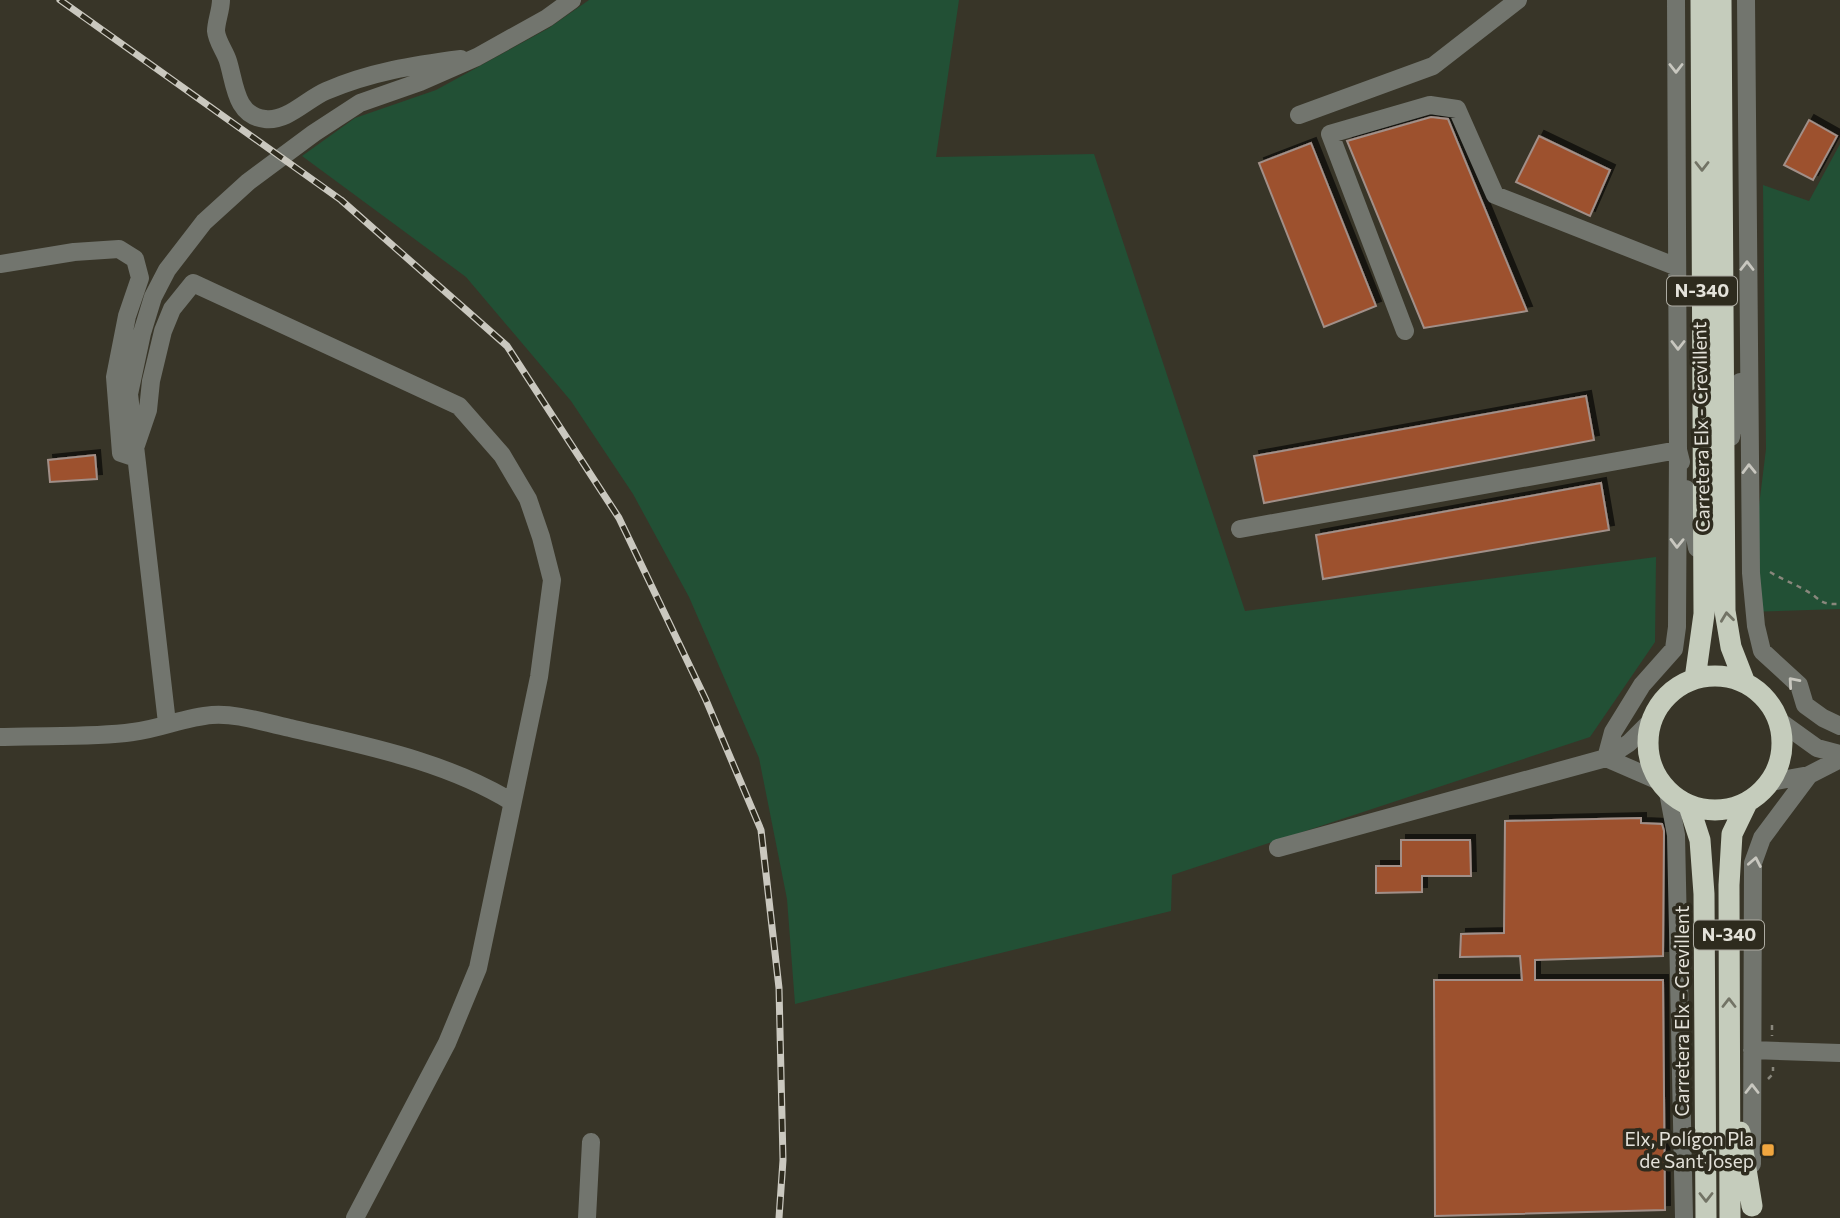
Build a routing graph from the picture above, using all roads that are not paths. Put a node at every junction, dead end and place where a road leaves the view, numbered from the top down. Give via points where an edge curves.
1 (222, 0) edge
2 (572, 0) edge
3 (1518, 0) edge
4 (1676, 0) edge
5 (1701, 0) edge
6 (1721, 0) edge
7 (1746, 0) edge
8 (477, 57) junction
9 (1299, 115) dead end
10 (0, 264) edge
11 (1677, 267) junction
12 (1405, 331) dead end
13 (1747, 335) junction
14 (1678, 450) junction
15 (135, 453) junction
16 (1724, 478) junction
17 (1240, 529) dead end
18 (1704, 583) junction
19 (1695, 679) junction
20 (1745, 683) junction
21 (1779, 720) junction
22 (1651, 721) junction
23 (167, 723) junction
24 (1840, 726) edge
25 (0, 737) edge
26 (1840, 757) edge
27 (1606, 758) junction
28 (1809, 775) junction
29 (1770, 782) junction
30 (1663, 787) junction
31 (512, 802) junction
32 (1747, 803) junction
33 (1689, 806) junction
34 (1278, 848) dead end
35 (1752, 1050) junction
36 (1840, 1053) edge
37 (1705, 1055) junction
38 (1729, 1071) junction
39 (591, 1142) dead end
40 (1752, 1212) edge
41 (355, 1218) edge
42 (587, 1218) edge
43 (1684, 1218) edge
44 (1706, 1218) edge
45 (1730, 1218) edge

1 - 8 street via 216,31 236,97 262,120 278,119 324,92 402,66
2 - 8 street
3 - 9 street via 1433,66
4 -> 11 street
5 -> 18 highway, Carretera Elx - Crevillent / N-340
6 - 16 highway, Carretera Elx - Crevillent / N-340
13 -> 7 street
8 - 15 street via 360,103 248,182 204,222 167,270 142,333 130,394
10 - 15 street via 119,248 135,258 140,278 115,377 121,453
11 - 12 street via 1495,195 1457,109 1430,105 1330,134
11 -> 14 street
13 - 16 street
24 -> 13 street via 1805,705 1799,685 1762,651 1756,626
14 - 17 street
14 - 18 street
14 -> 27 street via 1674,649 1642,685 1613,732
15 - 23 street
15 - 31 street via 163,331 172,309 193,283 459,407 502,455 528,499 552,580 539,677
20 -> 16 highway, Carretera Elx - Crevillent / N-340 via 1731,647 1725,611
18 - 19 highway, Carretera Elx - Crevillent / N-340
19 - 20 highway via 1731,677
19 - 22 highway via 1665,698
20 - 21 highway, N-340 via 1762,695
21 - 26 street via 1817,748
21 - 29 highway, N-340 via 1781,759
22 - 27 street
22 - 30 highway via 1648,752
23 - 25 street via 135,732
23 - 31 street via 213,715 239,717 353,743 481,783
26 - 28 street
27 - 30 street
27 - 34 street
28 - 29 street
35 -> 28 street via 1753,863 1762,838
29 - 32 highway, N-340
30 - 33 highway, N-340
30 - 43 street via 1676,835
31 - 41 street via 470,990
32 - 33 highway, N-340 via 1723,811
38 -> 32 highway, N-340 via 1732,834
33 - 37 highway, Carretera Elx - Crevillent / N-340 via 1700,840 1704,894
35 - 36 street
40 -> 35 street
37 - 43 street
37 -> 44 highway, Carretera Elx - Crevillent / N-340
38 - 40 highway
38 - 45 highway, N-340
39 - 42 street

